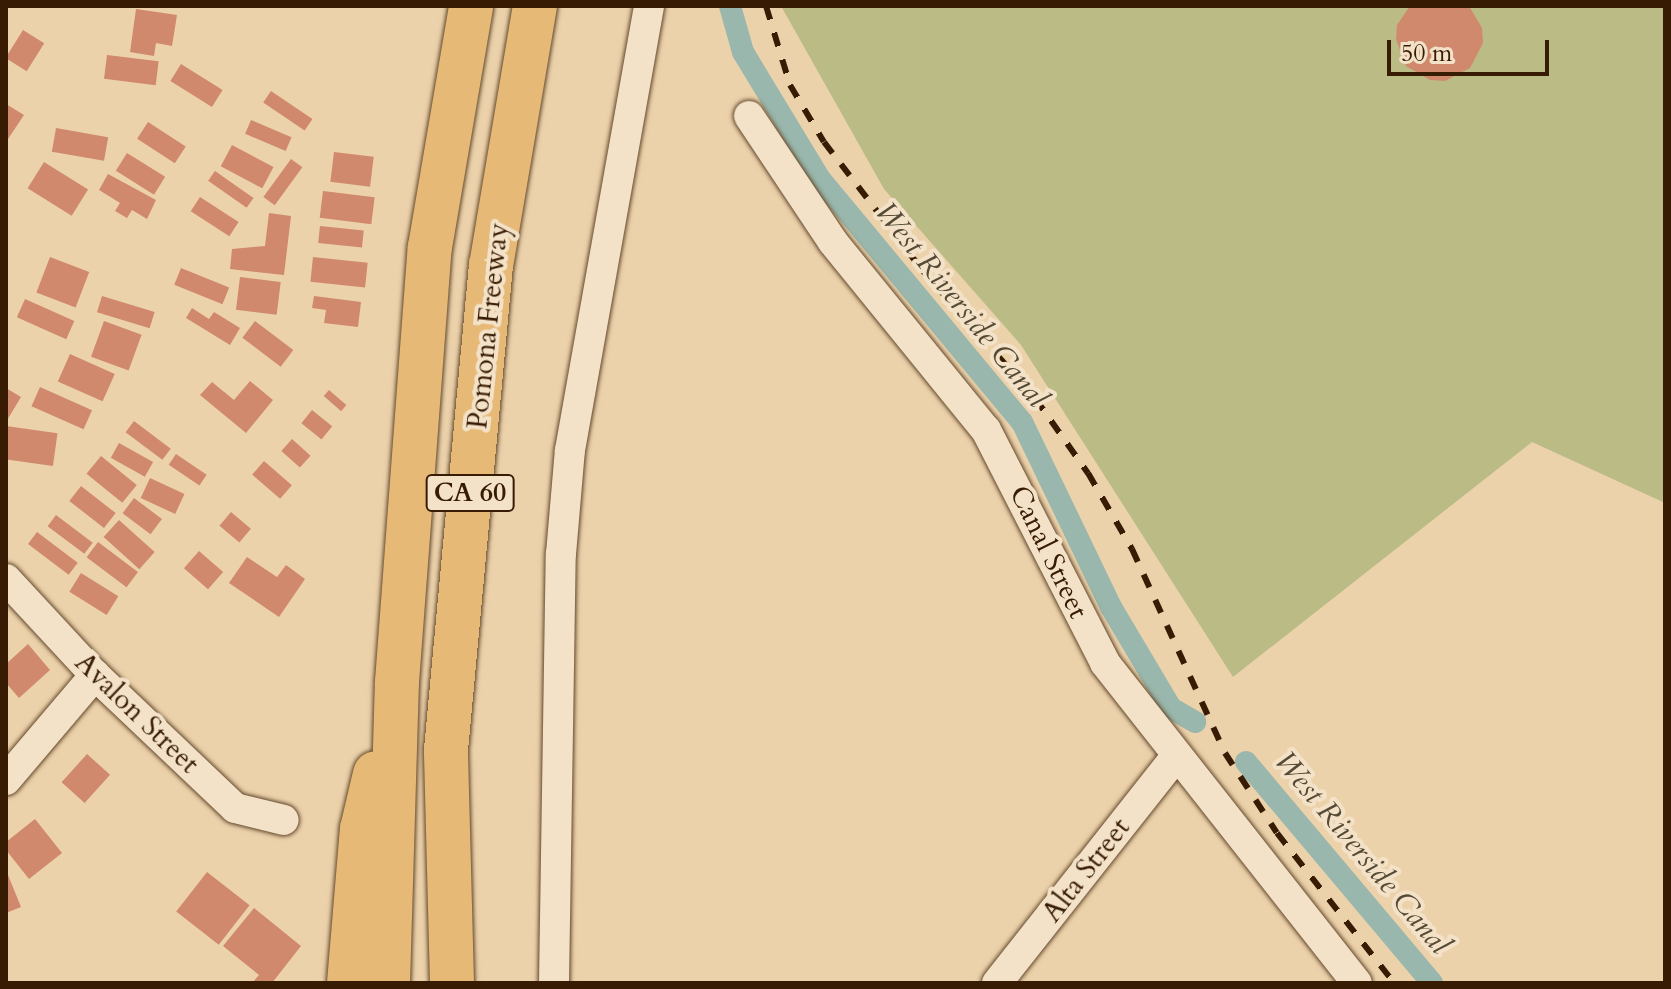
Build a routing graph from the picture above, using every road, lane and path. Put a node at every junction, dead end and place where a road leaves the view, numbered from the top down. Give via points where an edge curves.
1 (471, 6) edge
2 (535, 6) edge
3 (649, 6) edge
4 (749, 116) dead end
5 (6, 579) edge
6 (95, 675) junction
7 (397, 682) junction
8 (1175, 758) junction
9 (6, 780) edge
10 (284, 820) dead end
11 (349, 983) edge
12 (388, 983) edge
13 (452, 983) edge
14 (554, 983) edge
15 (997, 983) edge
16 (1357, 983) edge

1 - 7 highway, CA 60 via 430,247
2 - 13 highway, Pomona Freeway / CA 60 via 491,266 446,750
3 - 14 street via 570,450 561,554
4 - 8 street, Canal Street via 833,242 986,430 1105,663
5 - 6 street, Avalon Street
6 - 9 street
6 - 10 street, Avalon Street via 235,808
7 - 11 highway via 362,829
7 - 12 highway, CA 60
8 - 15 street, Alta Street
8 - 16 street, Canal Street

